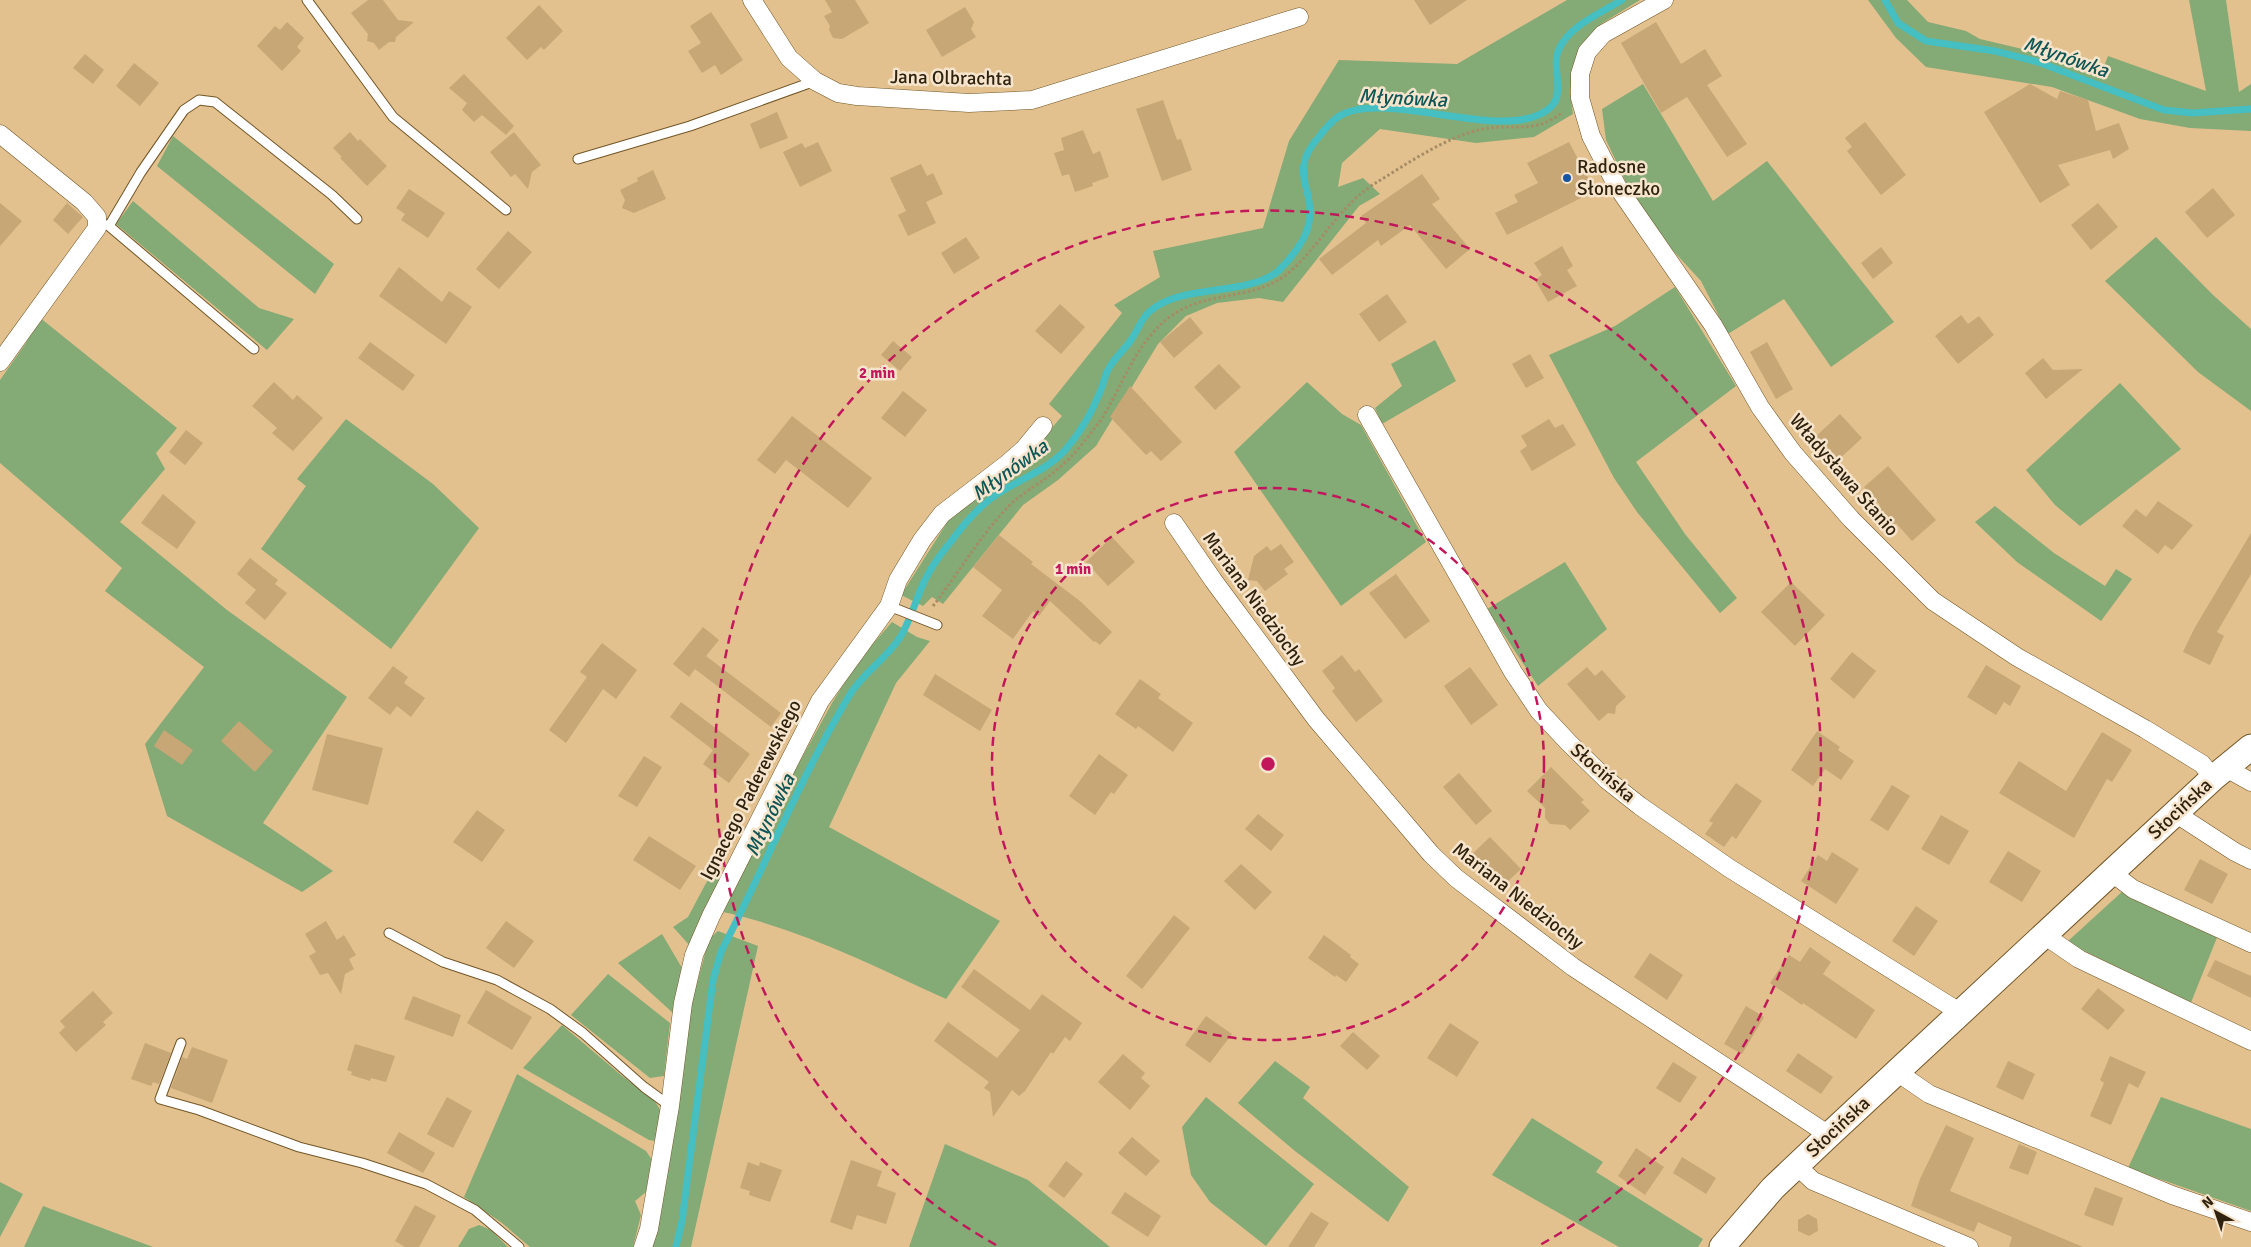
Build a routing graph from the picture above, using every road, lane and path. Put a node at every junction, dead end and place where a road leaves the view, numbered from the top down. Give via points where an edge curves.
1 (307, 0) edge
2 (752, 0) edge
3 (1664, 0) edge
4 (1300, 17) dead end
5 (815, 81) junction
6 (1580, 98) junction
7 (0, 134) edge
8 (578, 159) dead end
9 (506, 210) dead end
10 (357, 219) dead end
11 (103, 224) junction
12 (254, 349) dead end
13 (0, 362) edge
14 (1367, 416) dead end
15 (1043, 426) dead end
16 (1174, 523) dead end
17 (893, 607) junction
18 (923, 618) junction
19 (937, 625) dead end
20 (2251, 746) edge
21 (2220, 773) junction
22 (2251, 782) edge
23 (2175, 813) junction
24 (2251, 860) edge
25 (2112, 872) junction
26 (389, 933) dead end
27 (2044, 935) junction
28 (2251, 942) edge
29 (1961, 1013) junction
30 (2251, 1041) edge
31 (181, 1043) dead end
32 (1897, 1072) junction
33 (670, 1106) junction
34 (1829, 1135) junction
35 (1797, 1166) junction
36 (2251, 1222) edge
37 (519, 1247) edge
38 (643, 1247) edge
39 (1722, 1247) edge
40 (1969, 1247) edge

1 - 9 lane via 393,117
2 - 5 street, Jana Olbrachta via 789,58
3 - 6 street, Władysława Stanio via 1604,34 1587,52 1580,74
4 - 5 street, Jana Olbrachta via 1032,100 969,103 858,96 838,93
5 - 8 lane via 690,126
6 - 18 path via 1556,117 1540,124 1483,129 1437,148 1356,196 1304,258 1274,283 1192,305 1174,314 1146,340 1101,421 1061,467 1023,493 1006,510
6 - 21 street, Władysława Stanio via 1592,136 1618,186 1713,325 1760,407 1793,453 1850,520 1933,601 2017,657
7 - 11 street via 84,202
10 - 11 lane via 215,102 199,100 184,110
11 - 12 lane
11 - 13 street
14 - 29 street, Słocińska via 1514,672 1539,711 1569,744 1620,790 1729,868
15 - 17 street, Ignacego Paderewskiego via 1007,464 942,514 898,580
16 - 34 street, Mariana Niedziochy via 1316,719 1431,854 1456,878 1574,967
17 - 18 lane
17 - 33 street, Ignacego Paderewskiego via 820,701 711,916 694,955 683,1003
18 - 19 lane
20 - 21 street, Słocińska
21 - 22 street, Władysława Stanio
21 - 23 street, Słocińska
23 - 24 street
23 - 25 street, Słocińska
25 - 27 street, Słocińska
25 - 28 street via 2133,889
26 - 33 lane via 443,962 497,980 550,1009
27 - 29 street, Słocińska
27 - 30 street via 2078,959
29 - 32 street, Słocińska
31 - 37 lane via 160,1099 298,1146 426,1184 476,1210
32 - 34 street, Słocińska
32 - 36 street via 1929,1094 2172,1194
33 - 38 street, Ignacego Paderewskiego
34 - 35 street, Słocińska
35 - 39 street, Słocińska via 1773,1188
35 - 40 street via 1813,1181

